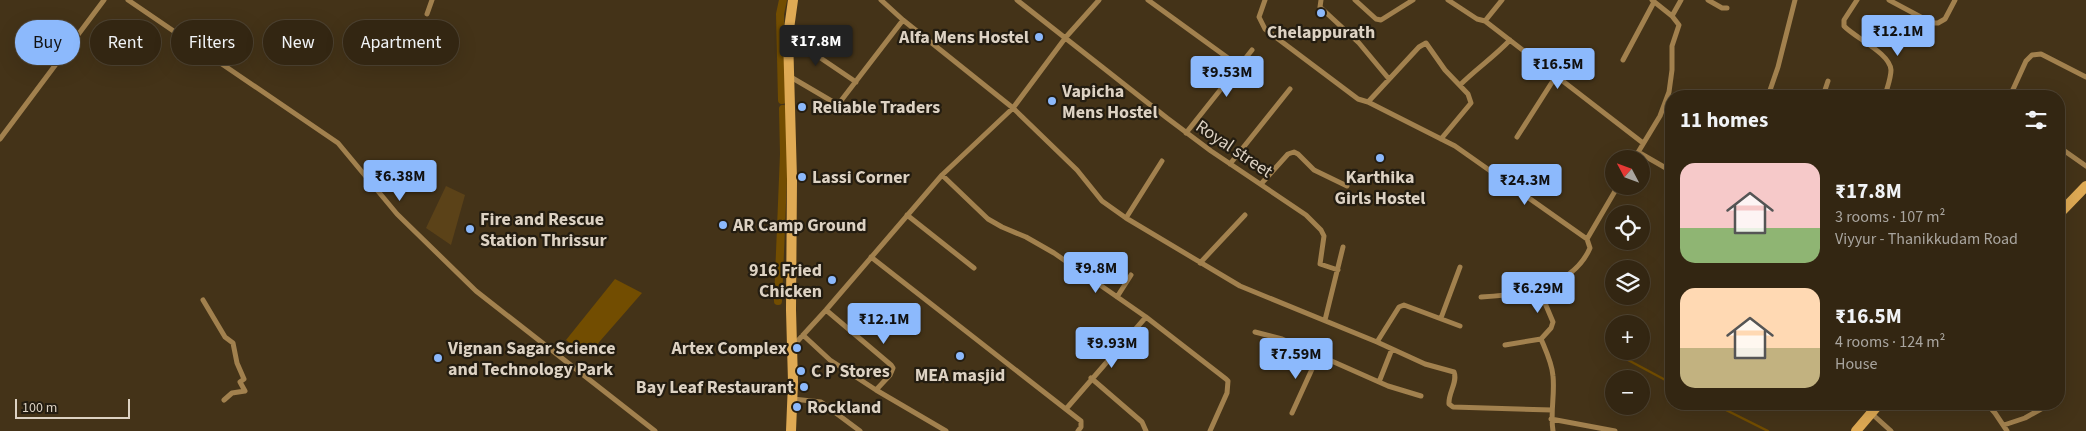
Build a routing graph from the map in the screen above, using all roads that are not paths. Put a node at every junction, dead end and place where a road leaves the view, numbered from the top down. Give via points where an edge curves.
1 (104, 0) edge
2 (128, 0) edge
3 (432, 0) edge
4 (793, 0) edge
5 (881, 0) edge
6 (1017, 0) edge
7 (1099, 0) edge
8 (1148, 0) edge
9 (1265, 0) edge
10 (1321, 0) edge
11 (1355, 0) edge
12 (1413, 0) edge
13 (1448, 0) edge
14 (1502, 0) edge
15 (1681, 0) edge
16 (1708, 0) edge
17 (1795, 0) edge
18 (1857, 0) edge
19 (1889, 0) edge
20 (1955, 0) edge
21 (1653, 1) edge
22 (1455, 2) edge
23 (1726, 8) dead end
24 (427, 14) dead end
25 (1672, 16) junction
26 (903, 20) junction
27 (1485, 21) junction
28 (788, 36) junction
29 (1066, 37) junction
30 (1510, 40) junction
31 (1252, 50) dead end
32 (1623, 60) dead end
33 (1239, 66) junction
34 (789, 76) junction
35 (1556, 76) junction
36 (2086, 77) edge
37 (1389, 78) junction
38 (1828, 81) dead end
39 (856, 82) junction
40 (1460, 86) junction
41 (1290, 89) dead end
42 (1669, 90) edge
43 (1770, 90) edge
44 (1825, 90) edge
45 (1886, 90) edge
46 (2013, 90) edge
47 (1368, 102) junction
48 (1665, 103) edge
49 (1013, 108) junction
50 (1186, 133) junction
51 (1517, 137) dead end
52 (0, 139) edge
53 (1441, 139) junction
54 (1643, 143) junction
55 (1639, 150) edge
56 (2065, 152) edge
57 (1650, 159) edge
58 (1162, 161) dead end
59 (1230, 164) junction
60 (2086, 166) edge
61 (1665, 168) edge
62 (942, 175) junction
63 (1261, 184) junction
64 (1347, 186) dead end
65 (2086, 186) edge
66 (1613, 195) edge
67 (2065, 208) edge
68 (907, 215) junction
69 (1244, 215) dead end
70 (1126, 218) junction
71 (1587, 239) junction
72 (1343, 247) dead end
73 (872, 257) junction
74 (1200, 263) junction
75 (1460, 267) dead end
76 (974, 268) dead end
77 (1338, 270) junction
78 (1131, 275) dead end
79 (1539, 289) junction
80 (1117, 297) junction
81 (1481, 297) dead end
82 (203, 300) dead end
83 (826, 310) junction
84 (1146, 317) junction
85 (1441, 318) junction
86 (1325, 320) junction
87 (1460, 326) dead end
88 (1255, 332) dead end
89 (803, 335) junction
90 (1541, 339) junction
91 (1377, 342) junction
92 (1504, 345) dead end
93 (792, 346) junction
94 (1392, 349) junction
95 (1318, 356) junction
96 (1091, 378) junction
97 (1379, 382) junction
98 (876, 390) junction
99 (1421, 396) dead end
100 (793, 399) junction
101 (224, 400) dead end
102 (1066, 409) junction
103 (1552, 410) junction
104 (1874, 410) edge
105 (1992, 410) edge
106 (2039, 410) edge
107 (1292, 413) dead end
108 (1871, 413) junction
109 (1551, 419) junction
110 (2004, 425) junction
111 (655, 431) edge
112 (792, 431) edge
113 (860, 431) edge
114 (946, 431) edge
115 (1078, 431) edge
116 (1146, 431) edge
117 (1210, 431) edge
118 (1553, 431) edge
119 (1615, 431) edge
120 (1856, 431) edge
121 (1891, 431) edge
122 (2007, 431) edge

1 - 52 street
2 - 111 street via 338,142 397,214 476,290
3 - 24 street
4 - 28 main road
5 - 26 street
6 - 29 street, Royal street
7 - 29 street
8 - 33 street
9 - 47 street via 1259,17 1265,29 1358,99
10 - 37 street via 1320,7 1359,43
11 - 12 street via 1378,20
13 - 22 street
14 - 27 street
15 - 25 street
16 - 23 street
17 - 43 street
18 - 45 street via 1844,20 1844,26 1888,60 1891,68
19 - 20 street via 1932,23 1938,23
21 - 25 street
21 - 32 street
22 - 27 street via 1477,19
25 - 42 street via 1679,25 1672,46
26 - 39 street
26 - 49 street
27 - 30 street
28 - 34 main road
28 - 39 street
29 - 49 street
29 - 50 street, Royal street
30 - 35 street
30 - 40 street
31 - 33 street
33 - 50 street
34 - 39 street via 838,103
34 - 93 main road
35 - 51 street
35 - 54 street
36 - 46 street via 2041,54 2032,55
37 - 40 street via 1426,43
37 - 47 street
38 - 44 street
40 - 53 street via 1470,98 1470,105
41 - 59 street
47 - 53 street
48 - 54 street
49 - 62 street
49 - 70 street via 1077,170 1102,201
50 - 59 street, Royal street
53 - 71 street via 1473,157
54 - 55 street
56 - 60 street
57 - 61 street
58 - 70 street
59 - 63 street, Royal street
62 - 68 street
62 - 80 street via 988,219 1054,253
63 - 64 street via 1288,154 1294,152 1318,173
63 - 77 street, Royal street via 1306,215 1321,230 1324,236 1320,264
65 - 67 main road
66 - 71 street
68 - 73 street
68 - 76 street
69 - 74 street
70 - 74 street
71 - 79 street via 1590,248 1586,259 1562,280
72 - 77 street
73 - 83 street
73 - 102 street
74 - 86 street via 1240,286
75 - 85 street
77 - 86 street
78 - 80 street
79 - 81 street via 1509,296
79 - 90 street via 1553,322
80 - 84 street
82 - 101 street via 232,343 244,379 240,382 245,391 232,393
83 - 89 street
83 - 98 street via 891,365 892,372
84 - 96 street
84 - 117 street via 1228,381 1227,393
85 - 87 street
85 - 91 street via 1404,305 1399,307
86 - 91 street
88 - 95 street via 1282,339
89 - 93 street
89 - 98 street via 830,360
90 - 92 street
90 - 103 street via 1553,375
91 - 94 street
93 - 100 main road
94 - 97 street
94 - 103 street via 1425,364 1454,372 1455,381 1448,400 1453,407
95 - 97 street
95 - 107 street
96 - 102 street
96 - 116 street via 1142,422
97 - 99 street
98 - 114 street
100 - 112 main road
100 - 113 street via 821,402
102 - 115 street via 1081,420
103 - 109 street
104 - 108 main road
105 - 110 street
106 - 110 street
108 - 120 main road
108 - 121 street
109 - 118 street
109 - 119 street
110 - 122 street

